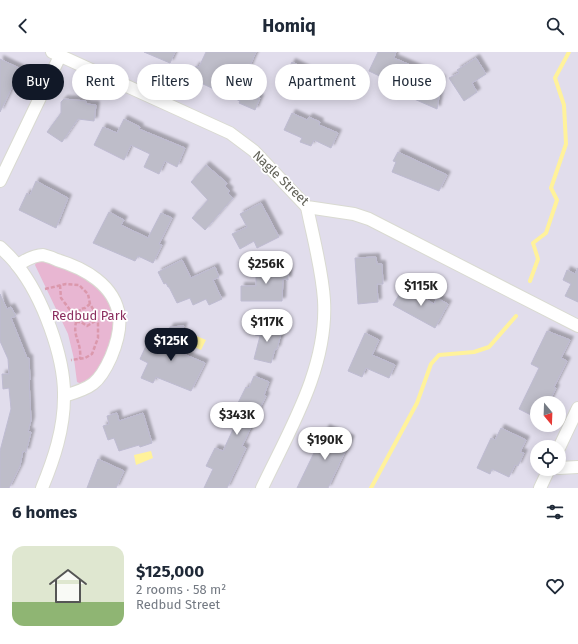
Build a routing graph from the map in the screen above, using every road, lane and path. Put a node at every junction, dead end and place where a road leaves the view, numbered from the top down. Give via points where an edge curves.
1 (56, 54) edge
2 (0, 181) edge
3 (307, 207) junction
4 (0, 247) edge
5 (17, 265) junction
6 (60, 285) junction
7 (34, 293) junction
8 (90, 304) junction
9 (116, 307) junction
10 (96, 314) junction
11 (98, 320) junction
12 (77, 321) junction
13 (578, 326) edge
14 (80, 359) junction
15 (60, 363) junction
16 (64, 396) junction
17 (578, 408) edge
18 (563, 440) edge
19 (578, 467) edge
20 (566, 468) edge
21 (546, 476) edge
22 (42, 488) edge
23 (262, 488) edge
24 (540, 488) edge

1 - 2 street
1 - 3 street, Nagle Street via 230,133 254,151
3 - 13 street, Nagle Street via 348,213 369,220
3 - 23 street via 324,300 322,332 312,382
4 - 5 street
5 - 7 street
5 - 9 street via 31,257 43,255 69,263 93,276 108,289
6 - 7 path
6 - 8 path via 79,285 88,294
6 - 12 path via 61,298
7 - 15 street via 56,343
8 - 10 path
8 - 12 path via 80,309
9 - 10 path
9 - 16 street via 119,334 104,372 97,382 86,390
10 - 11 path
10 - 12 path
11 - 12 path via 87,326
11 - 14 path via 98,338 92,354
12 - 14 path via 74,329 81,347
14 - 15 path
15 - 16 street
16 - 22 street via 56,453
17 - 18 street
19 - 20 street
21 - 24 street

